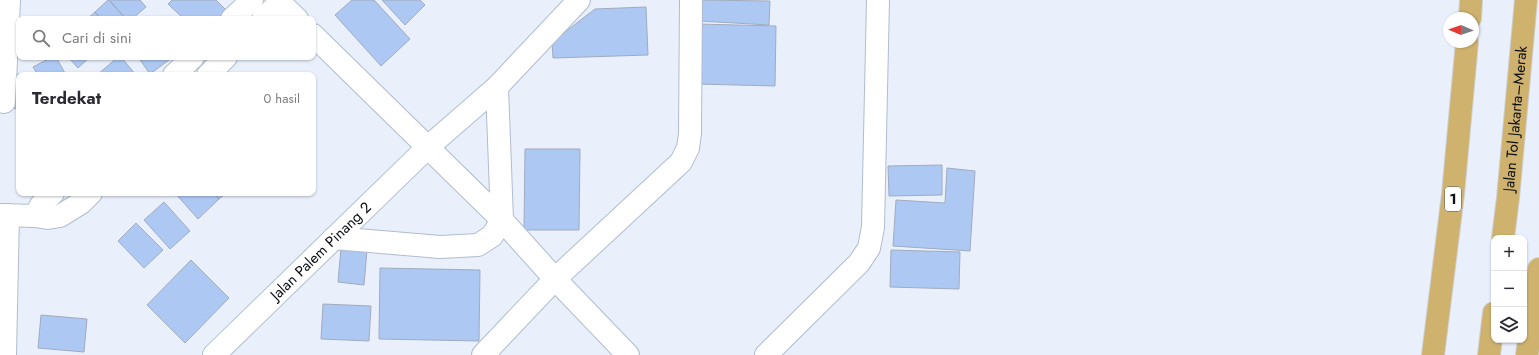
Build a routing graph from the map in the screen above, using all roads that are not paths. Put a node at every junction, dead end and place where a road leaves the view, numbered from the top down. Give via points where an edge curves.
1 (252, 0) edge
2 (579, 0) edge
3 (691, 0) edge
4 (878, 0) edge
5 (1471, 0) edge
6 (1526, 0) edge
7 (280, 1) edge
8 (14, 3) edge
9 (1470, 12) edge
10 (235, 16) edge
11 (266, 16) edge
12 (294, 16) edge
13 (316, 38) edge
14 (1466, 48) edge
15 (190, 60) edge
16 (223, 60) edge
17 (177, 72) edge
18 (211, 72) edge
19 (497, 87) junction
20 (4, 102) dead end
21 (428, 147) junction
22 (50, 196) edge
23 (88, 196) edge
24 (4, 215) edge
25 (35, 216) junction
26 (502, 220) junction
27 (1503, 235) edge
28 (334, 238) junction
29 (1539, 269) edge
30 (555, 279) junction
31 (1491, 338) edge
32 (5, 355) edge
33 (214, 355) edge
34 (483, 355) edge
35 (628, 355) edge
36 (766, 355) edge
37 (1433, 355) edge
38 (1489, 355) edge
39 (1527, 355) edge

1 - 10 street
2 - 19 street, Jalan Palem Pinang 2
3 - 30 street via 688,148 681,162
4 - 36 street via 873,227 869,248 859,263
5 - 9 highway
6 - 27 highway, Jalan Tol Jakarta–Merak
7 - 11 street
7 - 12 street
8 - 20 street
13 - 21 street
14 - 37 highway, 1 via 1453,194
15 - 17 street
16 - 18 street
19 - 21 street, Jalan Palem Pinang 2
19 - 26 street
21 - 26 street
21 - 28 street, Jalan Palem Pinang 2
22 - 25 street
23 - 25 street via 60,216
24 - 25 street
24 - 32 street
26 - 28 street via 492,236 478,245 440,247
26 - 30 street
28 - 33 street, Jalan Palem Pinang 2
29 - 39 highway
30 - 34 street
30 - 35 street
31 - 38 highway

